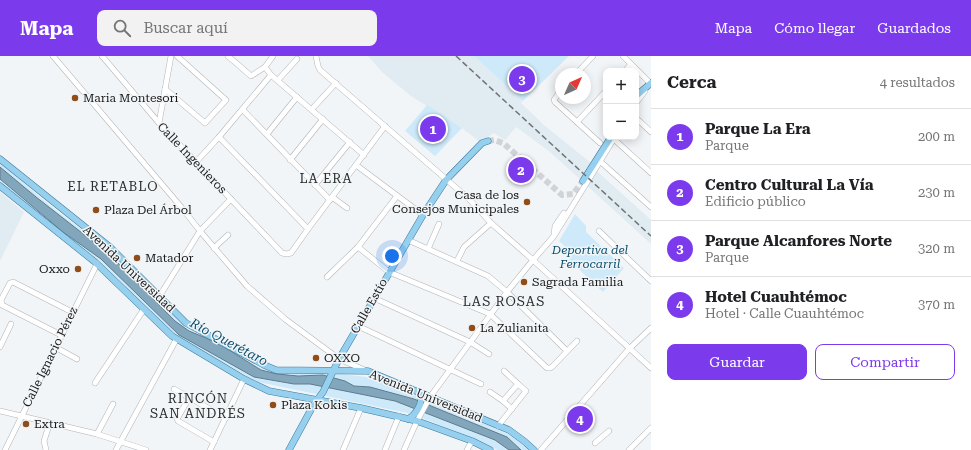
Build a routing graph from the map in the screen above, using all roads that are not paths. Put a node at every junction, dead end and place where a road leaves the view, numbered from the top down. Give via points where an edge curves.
1 (53, 56) edge
2 (102, 56) edge
3 (171, 56) edge
4 (177, 56) edge
5 (228, 56) edge
6 (273, 56) edge
7 (316, 56) edge
8 (623, 56) edge
9 (590, 57) edge
10 (297, 59) dead end
11 (631, 64) junction
12 (265, 68) junction
13 (581, 68) edge
14 (628, 68) edge
15 (271, 75) junction
16 (278, 80) junction
17 (336, 83) junction
18 (651, 84) edge
19 (165, 89) junction
20 (603, 94) edge
21 (639, 94) edge
22 (297, 97) junction
23 (639, 99) edge
24 (558, 104) edge
25 (312, 109) junction
26 (243, 110) junction
27 (323, 119) junction
28 (639, 121) edge
29 (577, 122) junction
30 (159, 123) junction
31 (385, 126) junction
32 (651, 132) edge
33 (267, 134) junction
34 (219, 137) junction
35 (613, 140) edge
36 (613, 140) edge
37 (616, 140) edge
38 (488, 141) dead end
39 (350, 142) junction
40 (600, 143) dead end
41 (364, 155) junction
42 (0, 159) edge
43 (290, 160) junction
44 (196, 162) junction
45 (602, 163) dead end
46 (356, 165) junction
47 (651, 173) edge
48 (446, 180) junction
49 (583, 181) tunnel mouth
50 (315, 185) junction
51 (0, 186) edge
52 (397, 196) junction
53 (331, 198) junction
54 (231, 199) junction
55 (651, 207) edge
56 (347, 208) dead end
57 (564, 213) dead end
58 (423, 215) junction
59 (491, 222) junction
60 (439, 224) dead end
61 (308, 229) junction
62 (599, 230) dead end
63 (200, 231) junction
64 (228, 234) dead end
65 (554, 236) junction
66 (408, 240) junction
67 (358, 247) junction
68 (214, 248) junction
69 (428, 249) junction
70 (533, 260) junction
71 (457, 262) junction
72 (96, 264) junction
73 (389, 272) junction
74 (327, 277) dead end
75 (651, 281) edge
76 (507, 292) junction
77 (159, 297) junction
78 (374, 298) junction
79 (1, 302) edge
80 (144, 310) junction
81 (72, 312) junction
82 (490, 314) junction
83 (11, 324) dead end
84 (358, 326) junction
85 (651, 328) edge
86 (61, 336) junction
87 (176, 340) junction
88 (577, 341) dead end
89 (470, 342) junction
90 (0, 347) edge
91 (55, 347) junction
92 (629, 349) junction
93 (567, 351) junction
94 (489, 354) dead end
95 (339, 358) junction
96 (77, 359) dead end
97 (651, 368) edge
98 (450, 369) junction
99 (368, 371) junction
100 (504, 371) dead end
101 (333, 373) junction
102 (244, 379) junction
103 (95, 382) dead end
104 (481, 384) dead end
105 (518, 384) junction
106 (174, 389) dead end
107 (490, 392) dead end
108 (189, 398) junction
109 (317, 400) junction
110 (426, 400) junction
111 (503, 401) junction
112 (113, 404) dead end
113 (361, 408) junction
114 (512, 409) junction
115 (0, 411) edge
116 (21, 416) junction
117 (399, 416) junction
118 (417, 416) junction
119 (226, 418) junction
120 (50, 422) junction
121 (498, 426) junction
122 (651, 428) edge
123 (609, 432) dead end
124 (97, 434) junction
125 (120, 441) junction
126 (472, 441) junction
127 (214, 442) junction
128 (595, 443) dead end
129 (5, 450) edge
130 (46, 450) edge
131 (116, 450) edge
132 (146, 450) edge
133 (210, 450) edge
134 (289, 450) edge
135 (343, 450) edge
136 (385, 450) edge
137 (404, 450) edge
138 (467, 450) edge
139 (490, 450) edge
140 (534, 450) edge
141 (542, 450) edge
142 (629, 450) edge

1 - 63 street
2 - 30 street, Calle Ingenieros
3 - 19 street
4 - 19 street via 226,100 205,122
5 - 12 street via 251,76
6 - 12 street
7 - 17 street via 320,70
8 - 11 street
9 - 13 street
10 - 16 street
11 - 14 street
11 - 18 street
12 - 15 street
15 - 16 street
15 - 26 street
16 - 22 street
17 - 25 street
17 - 31 street
18 - 21 main road
18 - 23 street
19 - 30 street
20 - 29 street
22 - 25 street
22 - 33 street
24 - 29 street
25 - 27 street
26 - 33 street
26 - 34 street
27 - 39 street
27 - 43 street
28 - 32 street
29 - 40 street
30 - 44 street, Calle Ingenieros
31 - 41 street
31 - 48 street
33 - 43 street
34 - 44 street
34 - 61 street
35 - 65 street
36 - 49 main road
37 - 47 street
38 - 48 main road, Calle Estío via 482,143
39 - 41 street
39 - 50 street
41 - 46 street
42 - 77 main road, Avenida Universidad via 110,247
43 - 50 street
44 - 54 street, Calle Ingenieros
45 - 55 street
46 - 52 street
46 - 53 street
48 - 58 main road, Calle Estío
48 - 59 street
50 - 53 street
51 - 72 main road, Avenida Universidad
52 - 58 street
52 - 67 street
53 - 56 street
53 - 61 street
54 - 61 street, Calle Ingenieros via 282,253 291,253
54 - 63 street
57 - 65 street via 555,226
58 - 66 main road, Calle Estío
59 - 70 street
59 - 71 street via 463,248
60 - 69 street
62 - 75 street
63 - 68 street
63 - 77 street
64 - 68 street
65 - 70 street
66 - 69 street
66 - 73 main road, Calle Estío
67 - 73 street
67 - 74 street
68 - 95 street via 247,286 285,319
69 - 71 street
70 - 76 street
70 - 92 street
71 - 76 street via 488,276
72 - 80 main road, Avenida Universidad
72 - 81 street, Calle Ignacio Pérez
73 - 78 main road, Calle Estío
73 - 82 street
76 - 82 street
76 - 93 street
77 - 101 main road, Avenida Universidad via 186,322 264,366 276,370
78 - 84 main road, Calle Estío
78 - 89 street
79 - 81 street via 10,282 13,282
79 - 86 street
80 - 87 main road, Avenida Universidad
80 - 103 street
81 - 86 street, Calle Ignacio Pérez
82 - 89 street
82 - 93 street via 547,368 552,367
83 - 90 street
84 - 95 main road, Calle Estío
84 - 98 street
85 - 92 street
86 - 91 street, Calle Ignacio Pérez
87 - 102 main road, Avenida Universidad
87 - 125 street
88 - 93 street
89 - 94 street
89 - 98 street
91 - 96 street
91 - 116 street, Calle Ignacio Pérez
92 - 97 street
92 - 141 street
95 - 99 street
95 - 101 main road, Calle Estío
98 - 104 street
98 - 110 street
99 - 101 main road, Avenida Universidad
99 - 110 main road, Avenida Universidad via 420,394
100 - 105 street
101 - 109 main road, Calle Estío
102 - 109 main road, Avenida Universidad via 269,391
102 - 119 street
105 - 111 street
105 - 114 street via 526,391
106 - 108 street
107 - 111 street
108 - 119 street
108 - 127 street via 178,421
109 - 113 main road, Avenida Universidad
109 - 134 main road, Calle Estío
110 - 118 main road
110 - 121 main road, Avenida Universidad
111 - 114 street
112 - 124 street
113 - 117 main road, Avenida Universidad
113 - 135 street
114 - 121 street
115 - 116 street
116 - 120 street
116 - 129 street, Calle Ignacio Pérez
117 - 118 main road, Avenida Universidad via 408,419
117 - 136 street
118 - 126 main road, Avenida Universidad
118 - 137 street
119 - 127 street
120 - 124 street
120 - 130 street via 44,441
121 - 140 main road, Avenida Universidad via 509,430
122 - 142 street
123 - 128 street
124 - 125 street
125 - 131 street
125 - 132 street
126 - 138 street
126 - 139 main road, Avenida Universidad
127 - 133 street

